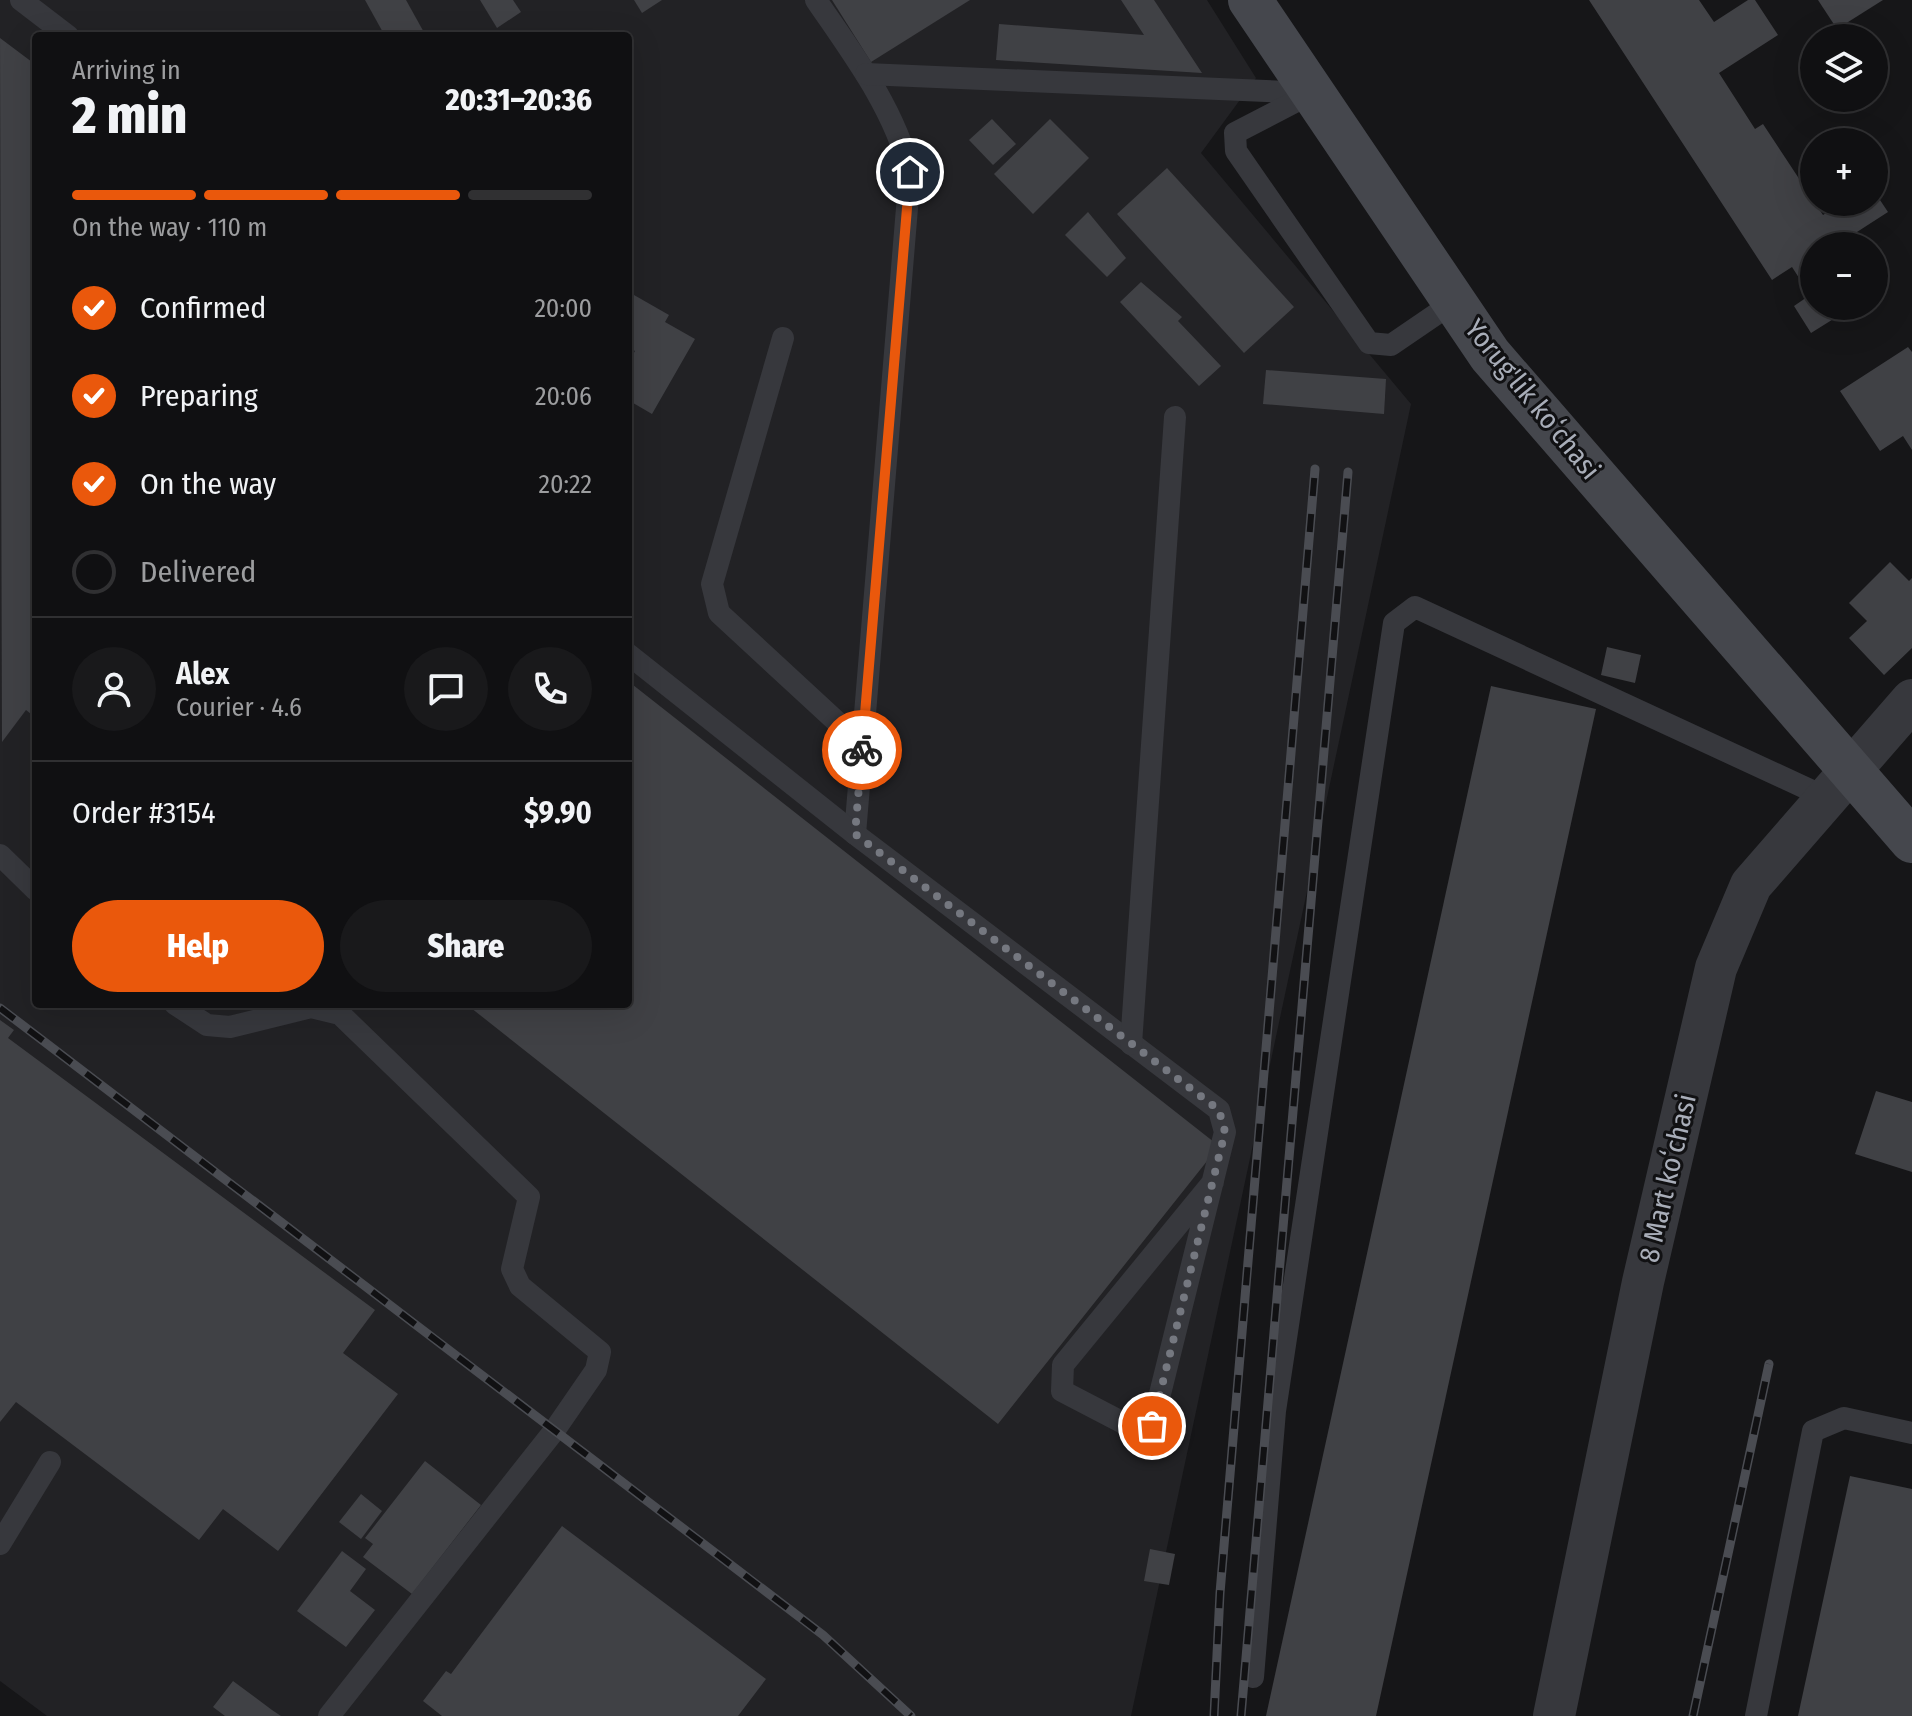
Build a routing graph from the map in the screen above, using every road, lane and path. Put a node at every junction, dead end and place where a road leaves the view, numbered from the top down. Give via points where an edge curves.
1 (21, 0) edge
2 (816, 0) edge
3 (1250, 0) edge
4 (63, 32) edge
5 (866, 74) junction
6 (1313, 93) junction
7 (1454, 302) junction
8 (783, 338) dead end
9 (1175, 417) dead end
10 (632, 657) edge
11 (1912, 700) edge
12 (862, 745) junction
13 (1838, 784) junction
14 (855, 834) junction
15 (1912, 841) edge
16 (0, 855) edge
17 (32, 886) edge
18 (181, 1008) edge
19 (307, 1008) edge
20 (315, 1008) edge
21 (1131, 1044) junction
22 (1213, 1182) junction
23 (1912, 1433) edge
24 (50, 1462) dead end
25 (0, 1544) edge
26 (1253, 1677) dead end
27 (329, 1716) edge
28 (1554, 1716) edge
29 (1756, 1716) edge

1 - 4 lane
2 - 5 lane
3 - 6 main road, Yorug'lik koʻchasi
5 - 6 lane
5 - 12 lane via 902,140 910,172
6 - 7 main road, Yorug'lik koʻchasi
6 - 7 lane via 1235,133 1236,151 1369,343 1391,345
7 - 13 main road, Yorug'lik koʻchasi via 1490,355
8 - 12 lane via 712,584 719,613
9 - 21 lane
10 - 14 lane
11 - 13 street, 8 Mart koʻchasi
12 - 14 lane
13 - 15 main road, Yorug'lik koʻchasi
13 - 26 lane via 1415,607 1394,623 1275,1411
13 - 28 street, 8 Mart koʻchasi via 1751,885 1716,968 1643,1282
14 - 21 lane
16 - 17 lane
18 - 19 lane via 207,1025 230,1027
20 - 27 lane via 340,1014 529,1197 512,1269 520,1286 600,1352 596,1370 554,1431
21 - 22 lane via 1219,1110 1225,1132
22 - 22 lane via 1152,1426 1135,1429 1062,1391 1063,1365
23 - 29 lane via 1844,1418 1813,1431
24 - 25 lane

